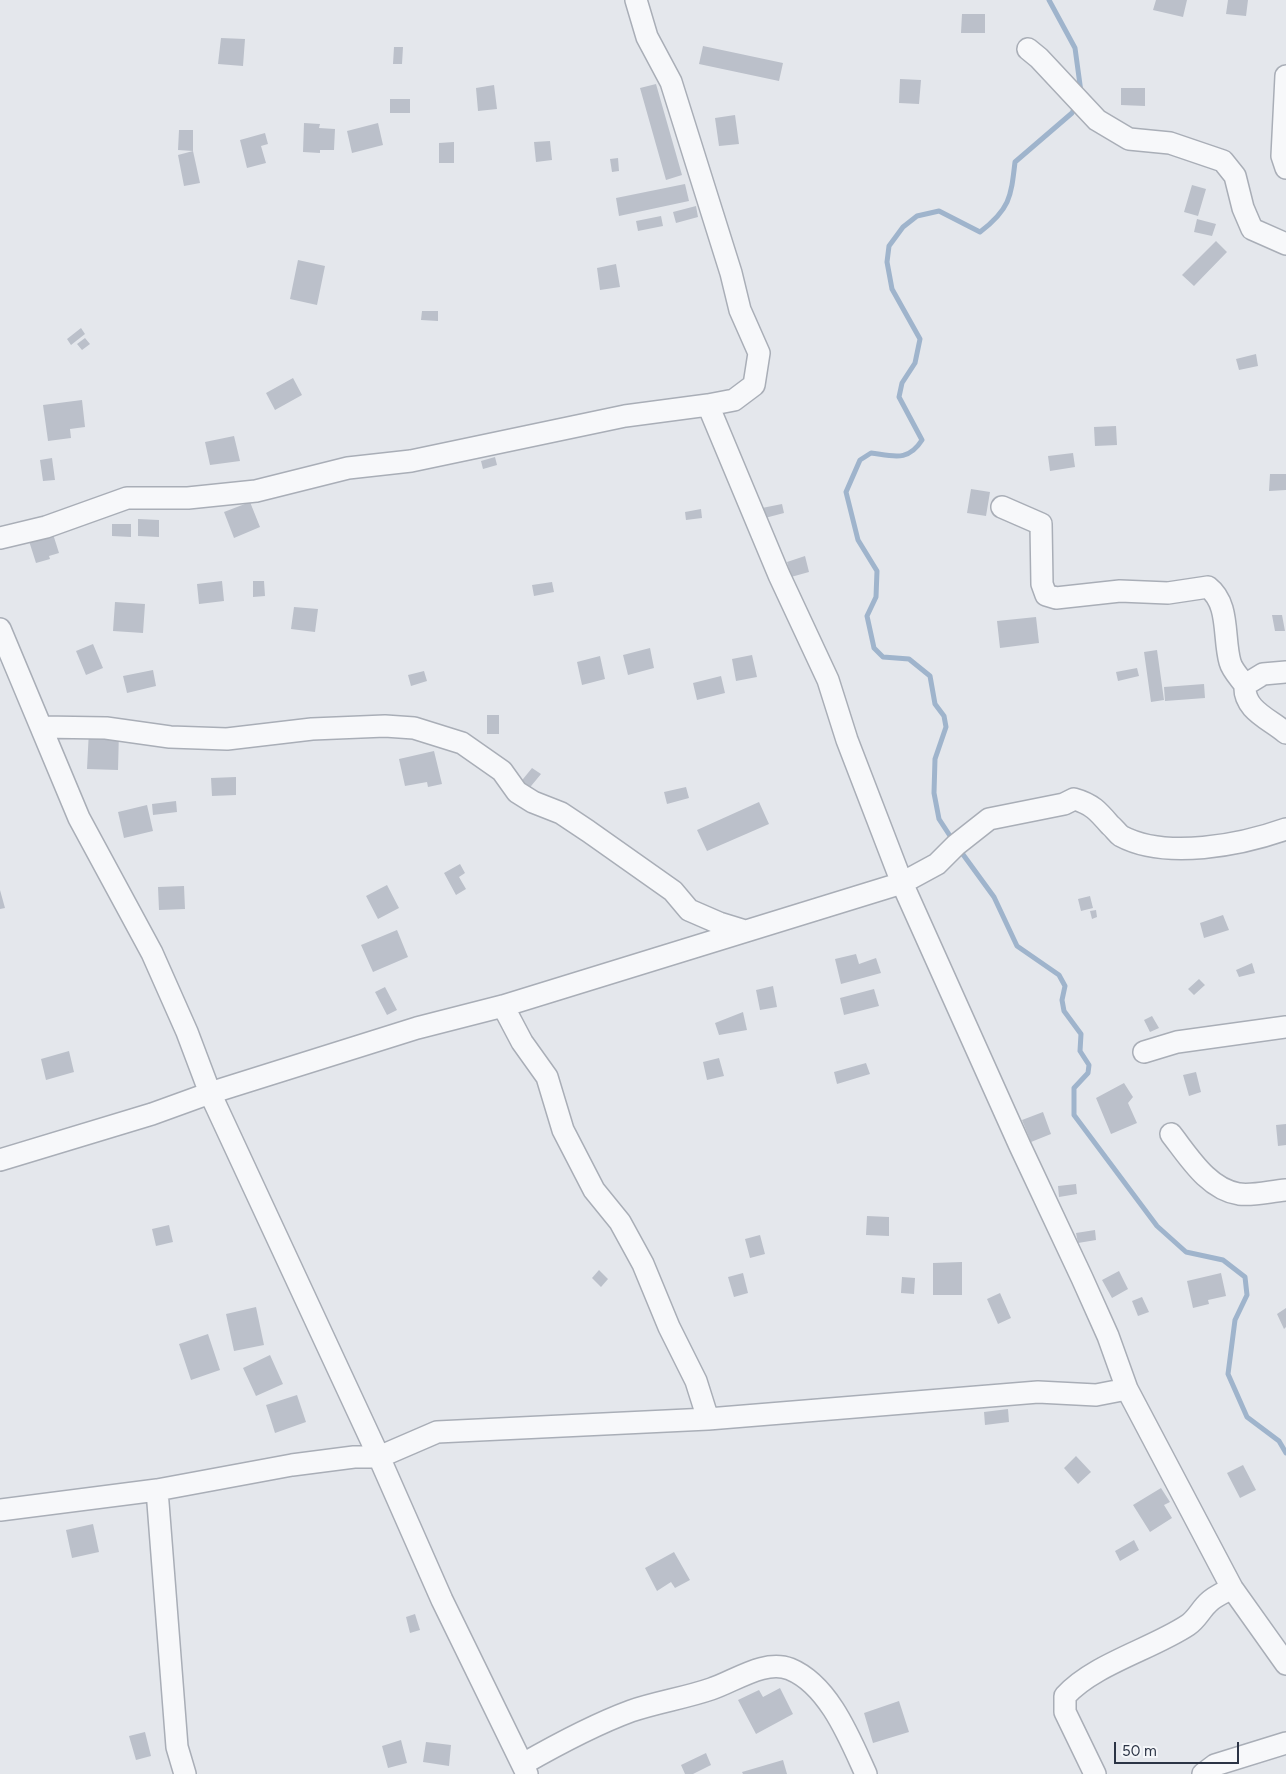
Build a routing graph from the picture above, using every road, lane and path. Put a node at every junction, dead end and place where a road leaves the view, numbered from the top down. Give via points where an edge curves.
1 (636, 0) edge
2 (1028, 49) dead end
3 (1286, 76) edge
4 (1286, 168) edge
5 (1286, 244) edge
6 (708, 405) junction
7 (1002, 507) dead end
8 (0, 538) edge
9 (0, 629) edge
10 (1286, 672) edge
11 (1245, 685) junction
12 (41, 727) junction
13 (1286, 733) edge
14 (1286, 829) edge
15 (902, 883) junction
16 (745, 932) junction
17 (503, 1006) junction
18 (1286, 1027) edge
19 (1144, 1052) dead end
20 (210, 1093) junction
21 (1171, 1134) dead end
22 (0, 1160) edge
23 (1286, 1190) edge
24 (1127, 1389) junction
25 (708, 1418) junction
26 (380, 1457) junction
27 (157, 1490) junction
28 (0, 1510) edge
29 (1232, 1588) junction
30 (1286, 1664) edge
31 (1286, 1743) edge
32 (525, 1769) edge
33 (185, 1774) edge
34 (866, 1774) edge
35 (1095, 1774) edge
36 (1203, 1774) edge

1 - 6 street via 647,37 671,82 740,310 759,353 754,385 734,400
2 - 5 street via 1097,120 1129,139 1170,142 1223,161 1235,176 1242,208 1252,229
3 - 4 street via 1282,156
6 - 8 street via 625,416 410,461 348,468 256,491 188,498 127,498 46,527
6 - 15 street via 828,680
7 - 11 street via 1041,524 1042,584 1046,595 1056,598 1120,591 1168,593 1208,587 1216,593 1224,613 1230,663
9 - 12 street
10 - 11 street via 1263,674
11 - 13 street via 1244,696 1252,708
12 - 16 street via 106,728 170,737 227,739 312,729 414,728 462,743 502,771 517,792 561,812 673,891 688,910
12 - 20 street via 79,818 152,953
14 - 15 street via 1258,839 1211,848 1148,845 1120,835 1088,803 1074,799 1064,804 988,819 936,864
15 - 16 street
15 - 24 street via 1108,1336
16 - 17 street
17 - 20 street via 418,1028
17 - 25 street via 522,1042 547,1077 563,1130 594,1190 620,1222 643,1264 696,1381
18 - 19 street via 1177,1042
20 - 22 street
20 - 26 street
21 - 23 street via 1201,1172 1222,1189 1241,1194
24 - 25 street via 1096,1395 1038,1392
24 - 29 street
25 - 26 street via 437,1432
26 - 27 street via 292,1465
26 - 32 street via 442,1600
27 - 28 street
27 - 33 street via 178,1746
29 - 30 street
29 - 35 street via 1209,1601 1190,1623 1154,1645 1112,1664 1073,1687 1065,1696 1065,1712
31 - 36 street via 1215,1765
32 - 34 street via 567,1738 631,1711 711,1689 770,1666 790,1669 818,1688 844,1727

